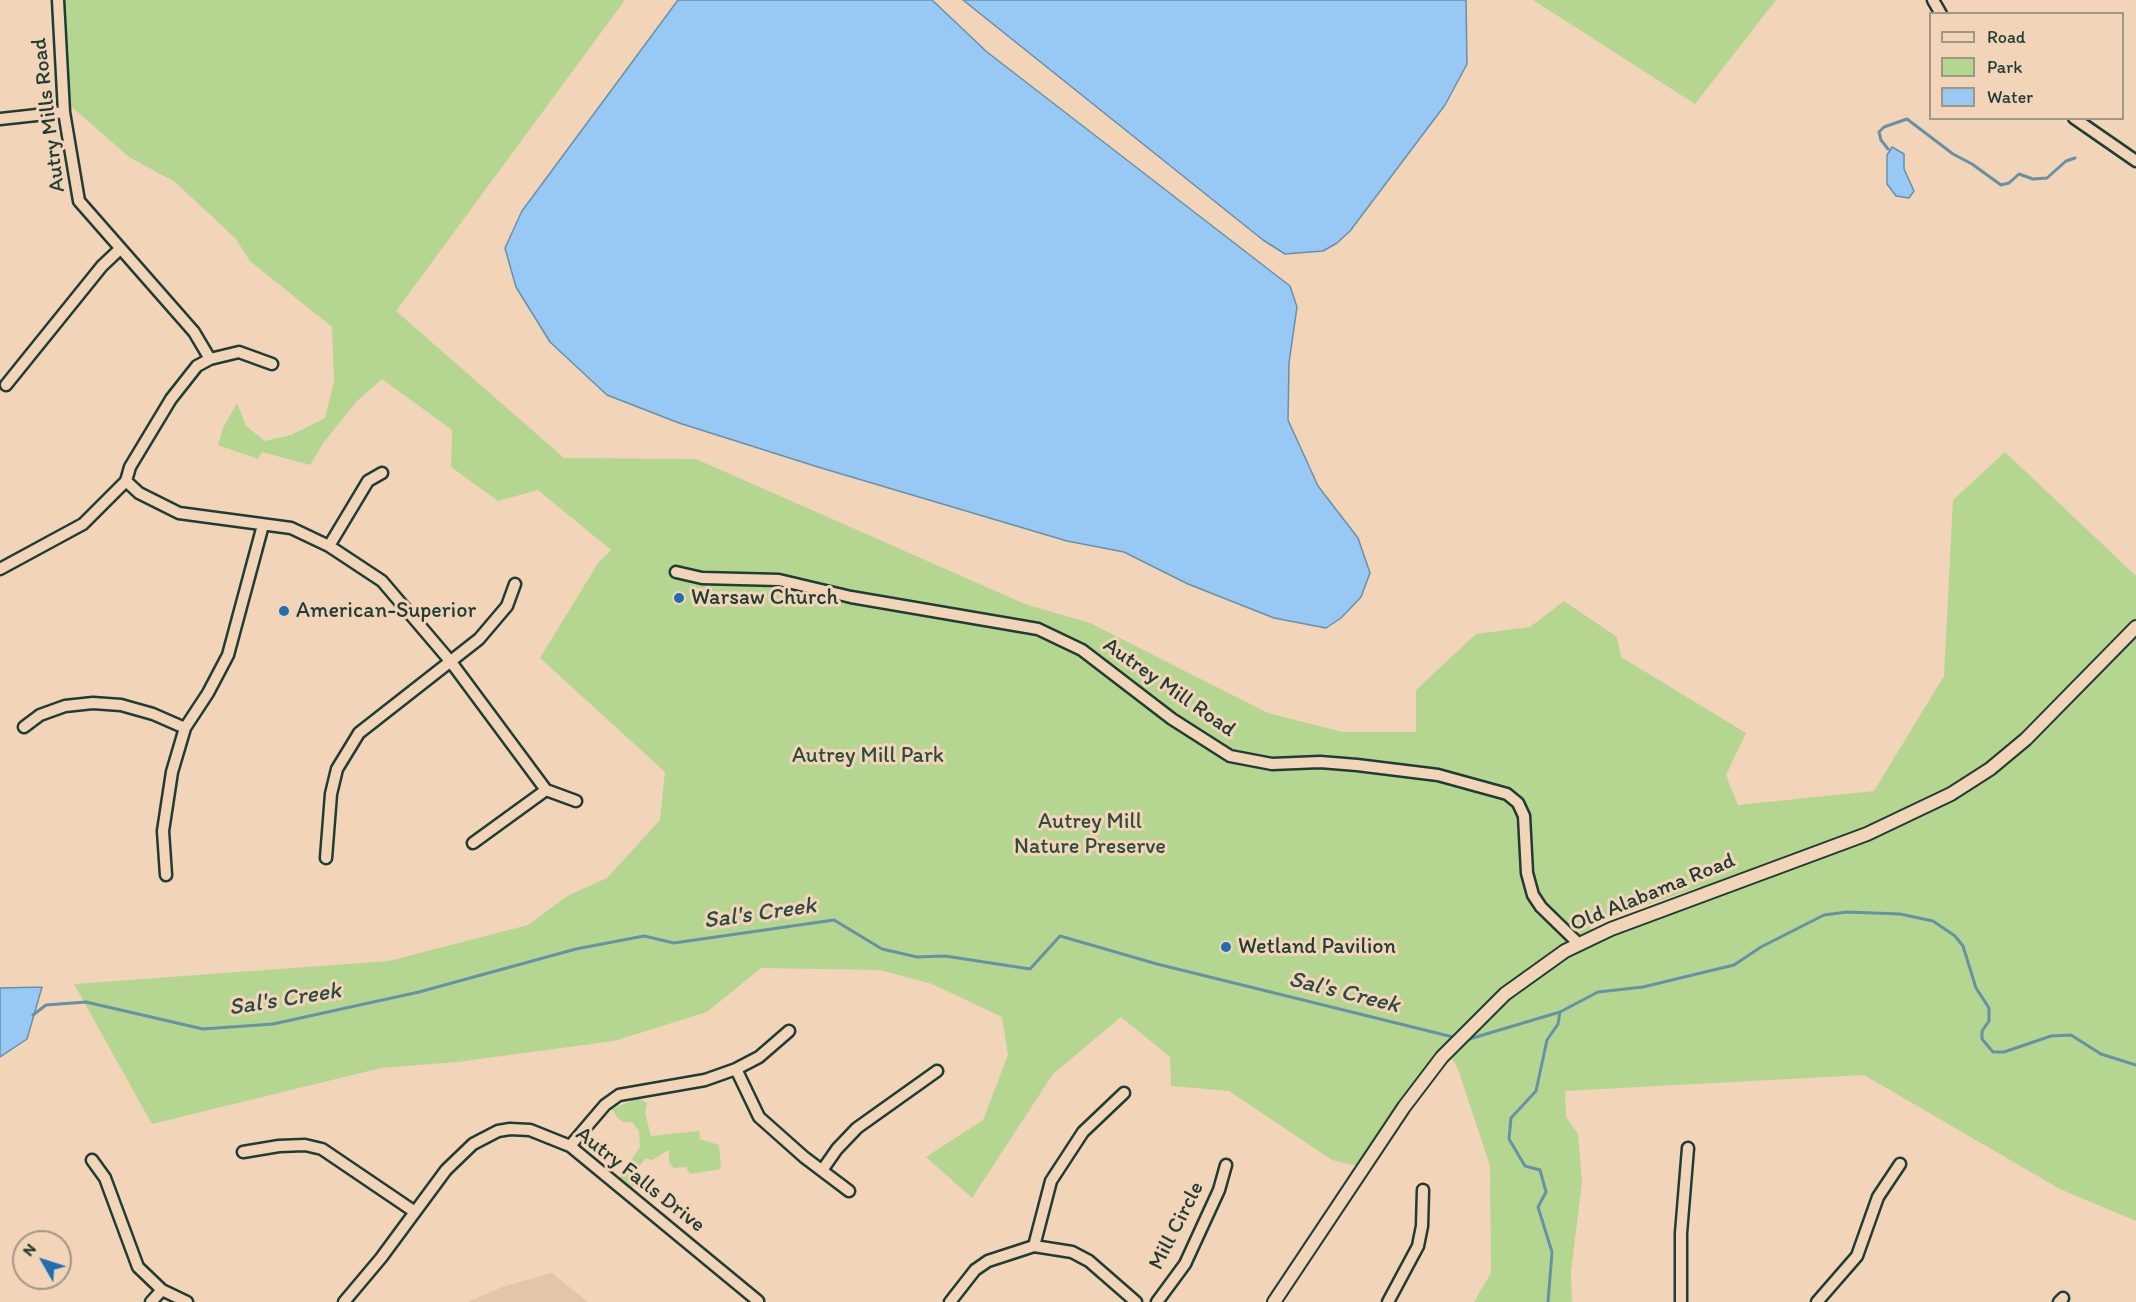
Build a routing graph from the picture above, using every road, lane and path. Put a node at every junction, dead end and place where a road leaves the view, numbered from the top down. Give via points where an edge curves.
1 (58, 0) edge
2 (64, 112) junction
3 (0, 119) edge
4 (2077, 120) edge
5 (2136, 161) edge
6 (120, 249) junction
7 (210, 359) junction
8 (272, 364) dead end
9 (6, 385) dead end
10 (382, 472) dead end
11 (126, 481) junction
12 (263, 525) junction
13 (329, 546) junction
14 (0, 569) edge
15 (676, 572) dead end
16 (515, 584) dead end
17 (2136, 627) edge
18 (451, 662) junction
19 (24, 727) dead end
20 (185, 728) junction
21 (546, 790) junction
22 (576, 801) dead end
23 (473, 843) dead end
24 (326, 858) dead end
25 (166, 875) dead end
26 (1579, 944) junction
27 (789, 1031) dead end
28 (736, 1069) junction
29 (937, 1071) dead end
30 (1124, 1094) dead end
31 (570, 1146) junction
32 (1689, 1148) dead end
33 (243, 1152) dead end
34 (92, 1160) dead end
35 (1900, 1164) dead end
36 (1226, 1165) dead end
37 (823, 1169) junction
38 (1423, 1190) dead end
39 (849, 1191) dead end
40 (415, 1212) junction
41 (1034, 1246) junction
42 (162, 1290) junction
43 (758, 1301) edge
44 (151, 1302) edge
45 (187, 1302) edge
46 (344, 1302) edge
47 (950, 1302) edge
48 (1136, 1302) edge
49 (1157, 1302) edge
50 (1274, 1302) edge
51 (1388, 1302) edge
52 (1681, 1302) edge
53 (1817, 1302) edge

1 - 2 street, Autry Mills Road
2 - 3 street
2 - 6 street, Autry Mills Road via 79,201
4 - 5 street
6 - 7 street, Autry Mills Road via 194,332
6 - 9 street
7 - 8 street via 246,353
7 - 11 street via 193,370 171,399 130,467
10 - 13 street via 368,481
11 - 12 street via 139,493 179,513
11 - 14 street via 83,524
12 - 13 street via 291,528
12 - 20 street via 228,655
13 - 18 street via 382,581
15 - 26 street, Autrey Mill Road via 702,578 779,580 851,597 1038,629 1082,650 1172,719 1230,756 1272,764 1320,762 1437,775 1507,794 1518,803 1524,816 1527,873 1533,894
16 - 18 street via 507,606 479,639
17 - 26 main road, Old Alabama Road via 2026,739 1951,794 1867,834 1643,916
18 - 21 street
18 - 24 street via 359,733 337,769
19 - 20 street via 40,715 65,706 93,703 122,705
20 - 25 street via 172,772 163,831
21 - 22 street
21 - 23 street
26 - 50 main road, Old Alabama Road via 1505,994 1442,1057 1404,1107
27 - 28 street via 759,1057
28 - 31 street via 705,1080 619,1095 605,1105
28 - 37 street via 759,1117
29 - 37 street via 857,1128
30 - 41 street via 1083,1132 1051,1181
31 - 40 street, Autry Falls Drive via 530,1130 498,1131 473,1144 446,1170
31 - 43 street, Autry Falls Drive
32 - 52 street via 1681,1233
33 - 40 street via 279,1146 322,1149
34 - 42 street via 105,1178 138,1267
35 - 53 street via 1878,1197 1857,1256
36 - 49 street, Mill Circle via 1219,1190 1185,1264
37 - 39 street
38 - 51 street via 1418,1246
40 - 46 street, Autry Falls Drive via 355,1293
41 - 47 street via 988,1261 975,1270
41 - 48 street via 1072,1252 1089,1261
42 - 44 street
42 - 45 street

